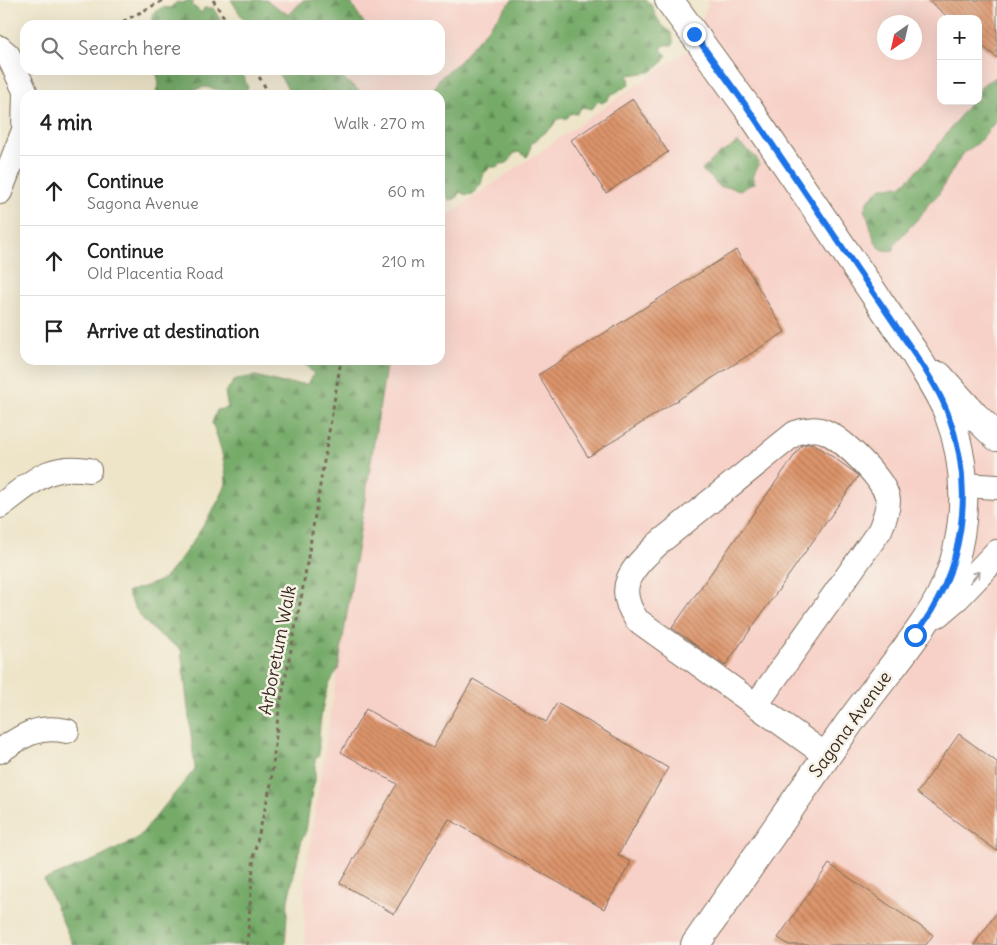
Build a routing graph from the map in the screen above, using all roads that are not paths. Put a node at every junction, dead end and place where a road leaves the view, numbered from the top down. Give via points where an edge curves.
1 (669, 0) edge
2 (0, 48) edge
3 (25, 90) edge
4 (20, 140) edge
5 (0, 192) edge
6 (915, 354) junction
7 (997, 437) edge
8 (89, 470) dead end
9 (963, 485) junction
10 (997, 487) edge
11 (0, 506) edge
12 (997, 554) edge
13 (926, 622) junction
14 (756, 705) junction
15 (67, 731) dead end
16 (0, 751) edge
17 (827, 756) junction
18 (695, 945) edge

1 - 6 main road via 747,107
2 - 3 street via 8,55
4 - 5 street
6 - 7 main road
6 - 9 main road, Sagona Avenue via 948,413 957,442
8 - 11 street via 69,468 51,472
9 - 10 street
9 - 13 main road, Sagona Avenue via 963,514 955,558
13 -> 12 main road via 957,596
13 - 17 main road, Sagona Avenue
14 - 14 street via 637,620 628,608 626,590 639,562 660,542 795,433 812,428 842,443 876,475 888,499 886,514 880,530
14 - 17 street
15 - 16 street via 44,728 33,731
17 - 18 main road, Sagona Avenue

